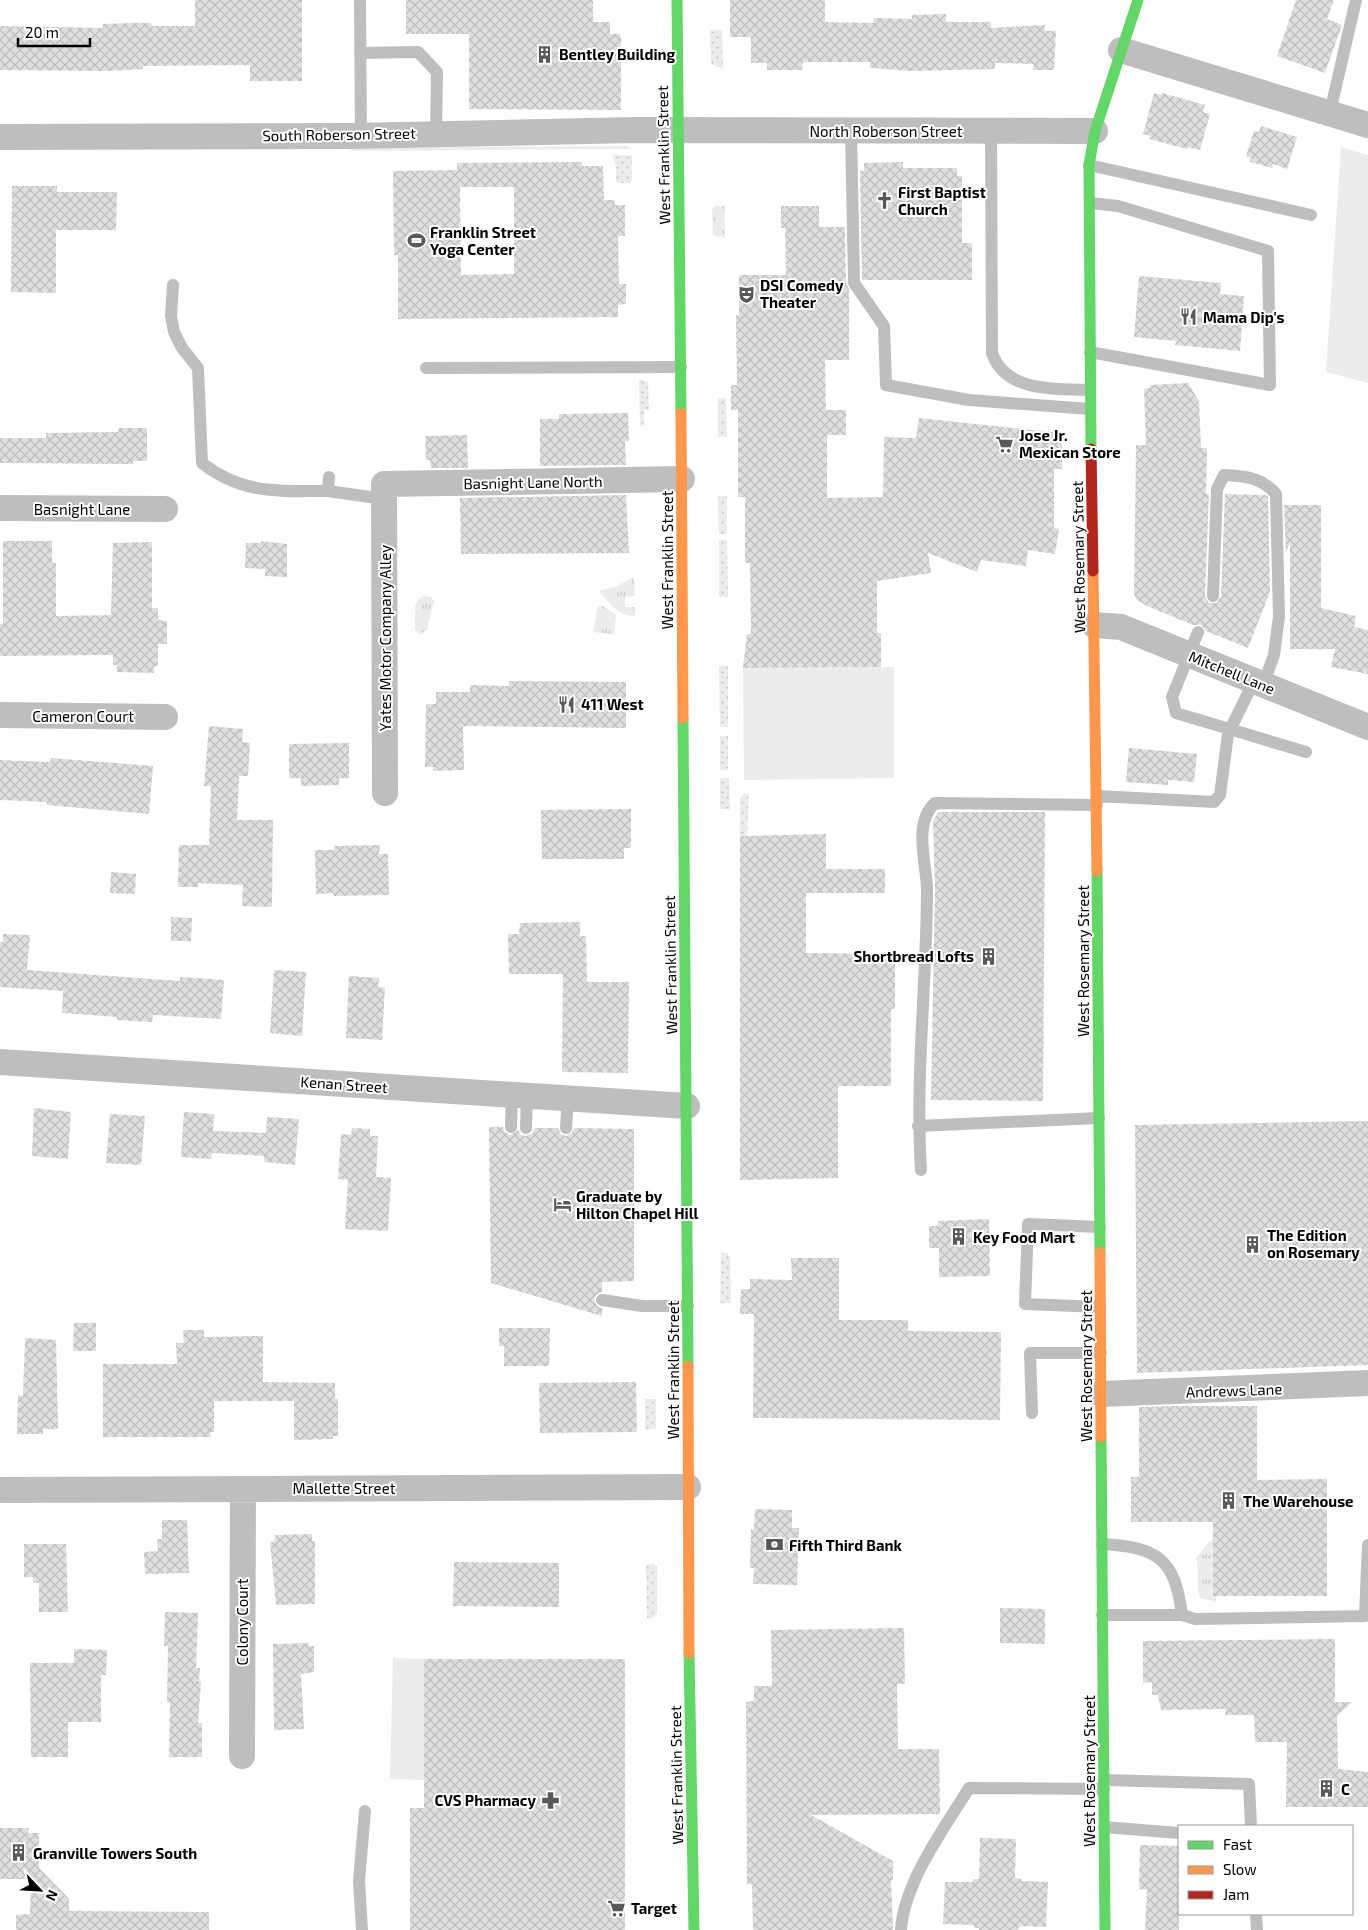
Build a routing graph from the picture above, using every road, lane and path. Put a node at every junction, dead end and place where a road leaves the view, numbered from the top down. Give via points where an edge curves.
1 (360, 0) edge
2 (677, 0) edge
3 (1138, 0) edge
4 (1356, 0) edge
5 (1121, 50) junction
6 (360, 53) junction
7 (1330, 112) junction
8 (1368, 125) edge
9 (678, 130) junction
10 (851, 131) junction
11 (992, 131) junction
12 (1094, 131) junction
13 (436, 132) junction
14 (361, 135) junction
15 (0, 137) edge
16 (1089, 165) junction
17 (1090, 203) junction
18 (1311, 214) dead end
19 (173, 285) dead end
20 (1090, 352) junction
21 (681, 367) junction
22 (426, 368) dead end
23 (1089, 390) junction
24 (1090, 409) junction
25 (329, 477) dead end
26 (682, 479) junction
27 (328, 491) junction
28 (384, 492) junction
29 (0, 508) edge
30 (165, 509) dead end
31 (1213, 596) dead end
32 (1094, 625) junction
33 (1193, 643) junction
34 (1258, 683) junction
35 (0, 715) edge
36 (166, 717) dead end
37 (1368, 727) edge
38 (1230, 729) junction
39 (1306, 752) dead end
40 (385, 793) dead end
41 (1097, 800) junction
42 (0, 1062) edge
43 (519, 1094) junction
44 (568, 1097) junction
45 (687, 1106) junction
46 (1099, 1118) junction
47 (918, 1126) junction
48 (511, 1127) dead end
49 (526, 1128) dead end
50 (566, 1128) dead end
51 (921, 1170) dead end
52 (1100, 1227) junction
53 (602, 1300) dead end
54 (688, 1306) junction
55 (1100, 1307) junction
56 (1100, 1353) junction
57 (1368, 1383) edge
58 (1101, 1394) junction
59 (1032, 1413) dead end
60 (688, 1488) junction
61 (243, 1489) junction
62 (0, 1490) edge
63 (1102, 1544) junction
64 (1368, 1544) edge
65 (1102, 1615) junction
66 (1182, 1615) junction
67 (242, 1756) dead end
68 (1104, 1784) junction
69 (366, 1811) dead end
70 (1251, 1825) edge
71 (1104, 1827) junction
72 (1178, 1834) edge
73 (1256, 1915) edge
74 (362, 1930) edge
75 (694, 1930) edge
76 (902, 1930) edge
77 (1105, 1930) edge
78 (1257, 1930) edge

1 - 6 lane
2 - 9 street, West Franklin Street
3 - 5 street, West Rosemary Street
4 - 7 lane
5 - 7 street
5 - 12 street, West Rosemary Street
6 - 13 lane via 418,52 437,72
6 - 14 lane
7 - 8 street
9 - 10 street, North Roberson Street
9 - 13 street, South Roberson Street
9 - 21 street, West Franklin Street
10 - 11 street, North Roberson Street
10 - 24 lane via 854,284 884,326 886,385 969,400
11 - 12 street, North Roberson Street
11 - 23 lane via 992,353 996,364 1012,379 1031,386
12 - 16 street, West Rosemary Street
13 - 14 street, South Roberson Street
14 - 15 street, South Roberson Street
16 - 17 street, West Rosemary Street
16 - 18 lane
17 - 20 street, West Rosemary Street
17 - 20 lane via 1118,206 1268,251 1270,385
19 - 27 lane via 171,316 174,332 198,368 202,463 219,476 257,490
20 - 23 street, West Rosemary Street
21 - 22 lane
21 - 26 street, West Franklin Street
23 - 24 street, West Rosemary Street
24 - 32 street, West Rosemary Street
25 - 27 lane
26 - 28 street, Basnight Lane North
26 - 45 street, West Franklin Street
27 - 28 lane
28 - 40 street, Yates Motor Company Alley
29 - 30 street, Basnight Lane
31 - 34 lane via 1217,489 1224,475 1247,476 1266,483 1276,494 1279,616 1274,655
32 - 33 street, Mitchell Lane via 1121,627
32 - 41 street, West Rosemary Street
33 - 34 street, Mitchell Lane
33 - 38 lane via 1172,697 1176,713
34 - 37 street, Mitchell Lane
34 - 38 lane
35 - 36 street, Cameron Court
38 - 39 lane
38 - 41 lane via 1220,795 1214,802
41 - 46 street, West Rosemary Street
41 - 47 lane via 935,804 928,811 923,841 927,886
42 - 43 street, Kenan Street
43 - 44 street, Kenan Street
43 - 48 lane
43 - 49 lane
44 - 45 street, Kenan Street
44 - 50 lane
45 - 54 street, West Franklin Street
46 - 47 lane
46 - 52 street, West Rosemary Street
47 - 51 lane
52 - 55 street, West Rosemary Street
52 - 55 lane via 1028,1224 1025,1304
53 - 54 lane via 642,1306
54 - 60 street, West Franklin Street
55 - 56 street, West Rosemary Street
56 - 58 street, West Rosemary Street
56 - 59 lane via 1030,1353
57 - 58 street, Andrews Lane
58 - 63 street, West Rosemary Street
60 - 61 street, Mallette Street
60 - 75 street, West Franklin Street
61 - 62 street, Mallette Street
61 - 67 street, Colony Court
63 - 65 street, West Rosemary Street
63 - 66 lane via 1130,1546 1154,1553 1168,1567 1179,1593
64 - 66 lane via 1365,1616 1195,1619
65 - 66 lane
65 - 68 street, West Rosemary Street
68 - 70 lane via 1249,1784
68 - 71 street, West Rosemary Street
68 - 76 lane via 969,1788 926,1858 912,1890
69 - 74 lane via 360,1880
71 - 72 lane
71 - 77 street, West Rosemary Street
73 - 78 lane

